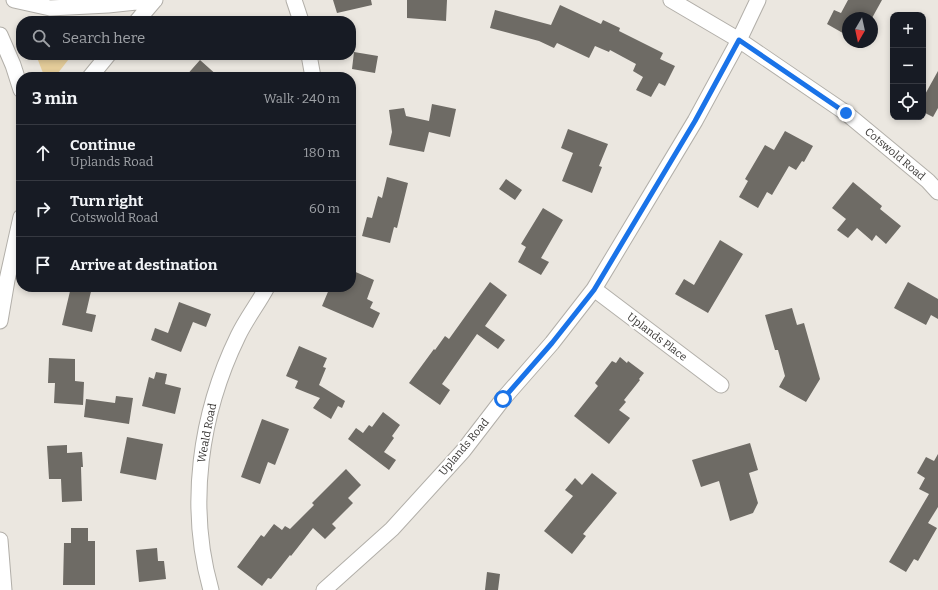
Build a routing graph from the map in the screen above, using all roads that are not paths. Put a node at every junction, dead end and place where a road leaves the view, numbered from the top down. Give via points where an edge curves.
1 (14, 0) edge
2 (155, 0) edge
3 (294, 0) edge
4 (671, 0) edge
5 (758, 0) edge
6 (141, 16) edge
7 (299, 16) edge
8 (0, 35) edge
9 (739, 40) junction
10 (104, 60) edge
11 (310, 60) edge
12 (94, 72) edge
13 (312, 72) edge
14 (16, 74) edge
15 (938, 192) edge
16 (16, 242) edge
17 (594, 290) junction
18 (264, 292) edge
19 (0, 321) edge
20 (721, 385) dead end
21 (0, 540) edge
22 (4, 590) edge
23 (211, 590) edge
24 (324, 590) edge

1 - 2 street via 50,8
2 - 6 street
3 - 7 street
4 - 9 street, Cotswold Road
5 - 9 street, Uplands Road
8 - 14 street
9 - 15 street, Cotswold Road via 846,113
9 - 17 street, Uplands Road via 695,121
10 - 12 street
11 - 13 street
16 - 19 street
17 - 20 street, Uplands Place
17 - 24 street, Uplands Road via 463,451 392,528
18 - 23 street, Weald Road via 238,335 227,360 217,386 204,439 200,468 200,526
21 - 22 street

